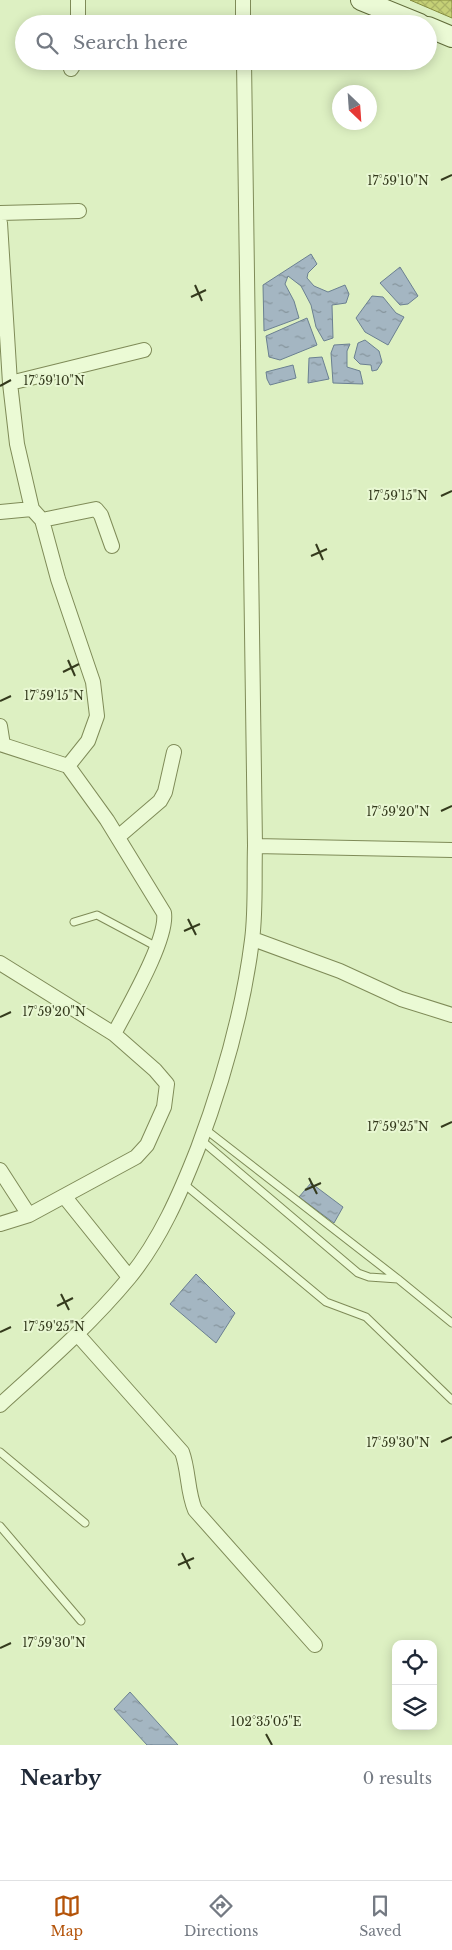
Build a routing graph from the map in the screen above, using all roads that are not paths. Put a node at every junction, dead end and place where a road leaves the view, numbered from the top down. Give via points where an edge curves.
1 (78, 0) edge
2 (243, 0) edge
3 (361, 0) edge
4 (78, 15) edge
5 (243, 15) edge
6 (398, 15) edge
7 (437, 31) edge
8 (452, 37) edge
9 (244, 70) edge
10 (79, 211) dead end
11 (0, 213) edge
12 (0, 223) edge
13 (144, 350) dead end
14 (6, 379) edge
15 (32, 509) junction
16 (0, 512) edge
17 (42, 520) junction
18 (112, 546) dead end
19 (0, 726) edge
20 (1, 745) edge
21 (174, 752) dead end
22 (68, 766) junction
23 (118, 837) junction
24 (255, 846) junction
25 (452, 850) edge
26 (74, 922) dead end
27 (253, 938) junction
28 (157, 948) junction
29 (0, 963) edge
30 (452, 1015) edge
31 (114, 1034) junction
32 (203, 1135) junction
33 (0, 1170) edge
34 (184, 1184) junction
35 (64, 1196) junction
36 (29, 1215) junction
37 (0, 1224) edge
38 (130, 1277) junction
39 (398, 1279) junction
40 (452, 1323) edge
41 (78, 1334) junction
42 (452, 1400) edge
43 (0, 1405) edge
44 (0, 1452) edge
45 (85, 1523) dead end
46 (0, 1526) edge
47 (81, 1621) dead end
48 (315, 1645) dead end

1 - 4 street
2 - 5 street
3 - 6 main road
7 - 8 main road
9 - 24 street
10 - 11 street
12 - 14 street
13 - 14 street
14 - 15 street
15 - 16 street
15 - 17 street
17 - 18 street via 96,509
17 - 22 street via 93,682 97,716 88,741
19 - 20 street
20 - 22 street
21 - 23 street via 160,801
22 - 23 street
23 - 28 street via 164,913 165,922
24 - 25 street
24 - 27 street
26 - 28 lane via 96,915
27 - 30 street via 340,971 401,999
27 - 32 street via 229,1060
28 - 31 street
29 - 31 street
31 - 35 street via 168,1084 164,1107 147,1145 136,1157
32 - 34 street
32 - 39 lane
32 - 39 lane via 358,1273
33 - 36 street
34 - 38 street via 156,1240
34 - 42 lane via 326,1302 366,1317
35 - 36 street
35 - 38 street
36 - 37 street
38 - 41 street
39 - 40 lane
41 - 43 street
41 - 48 street via 182,1452 195,1510
44 - 45 lane
46 - 47 lane

